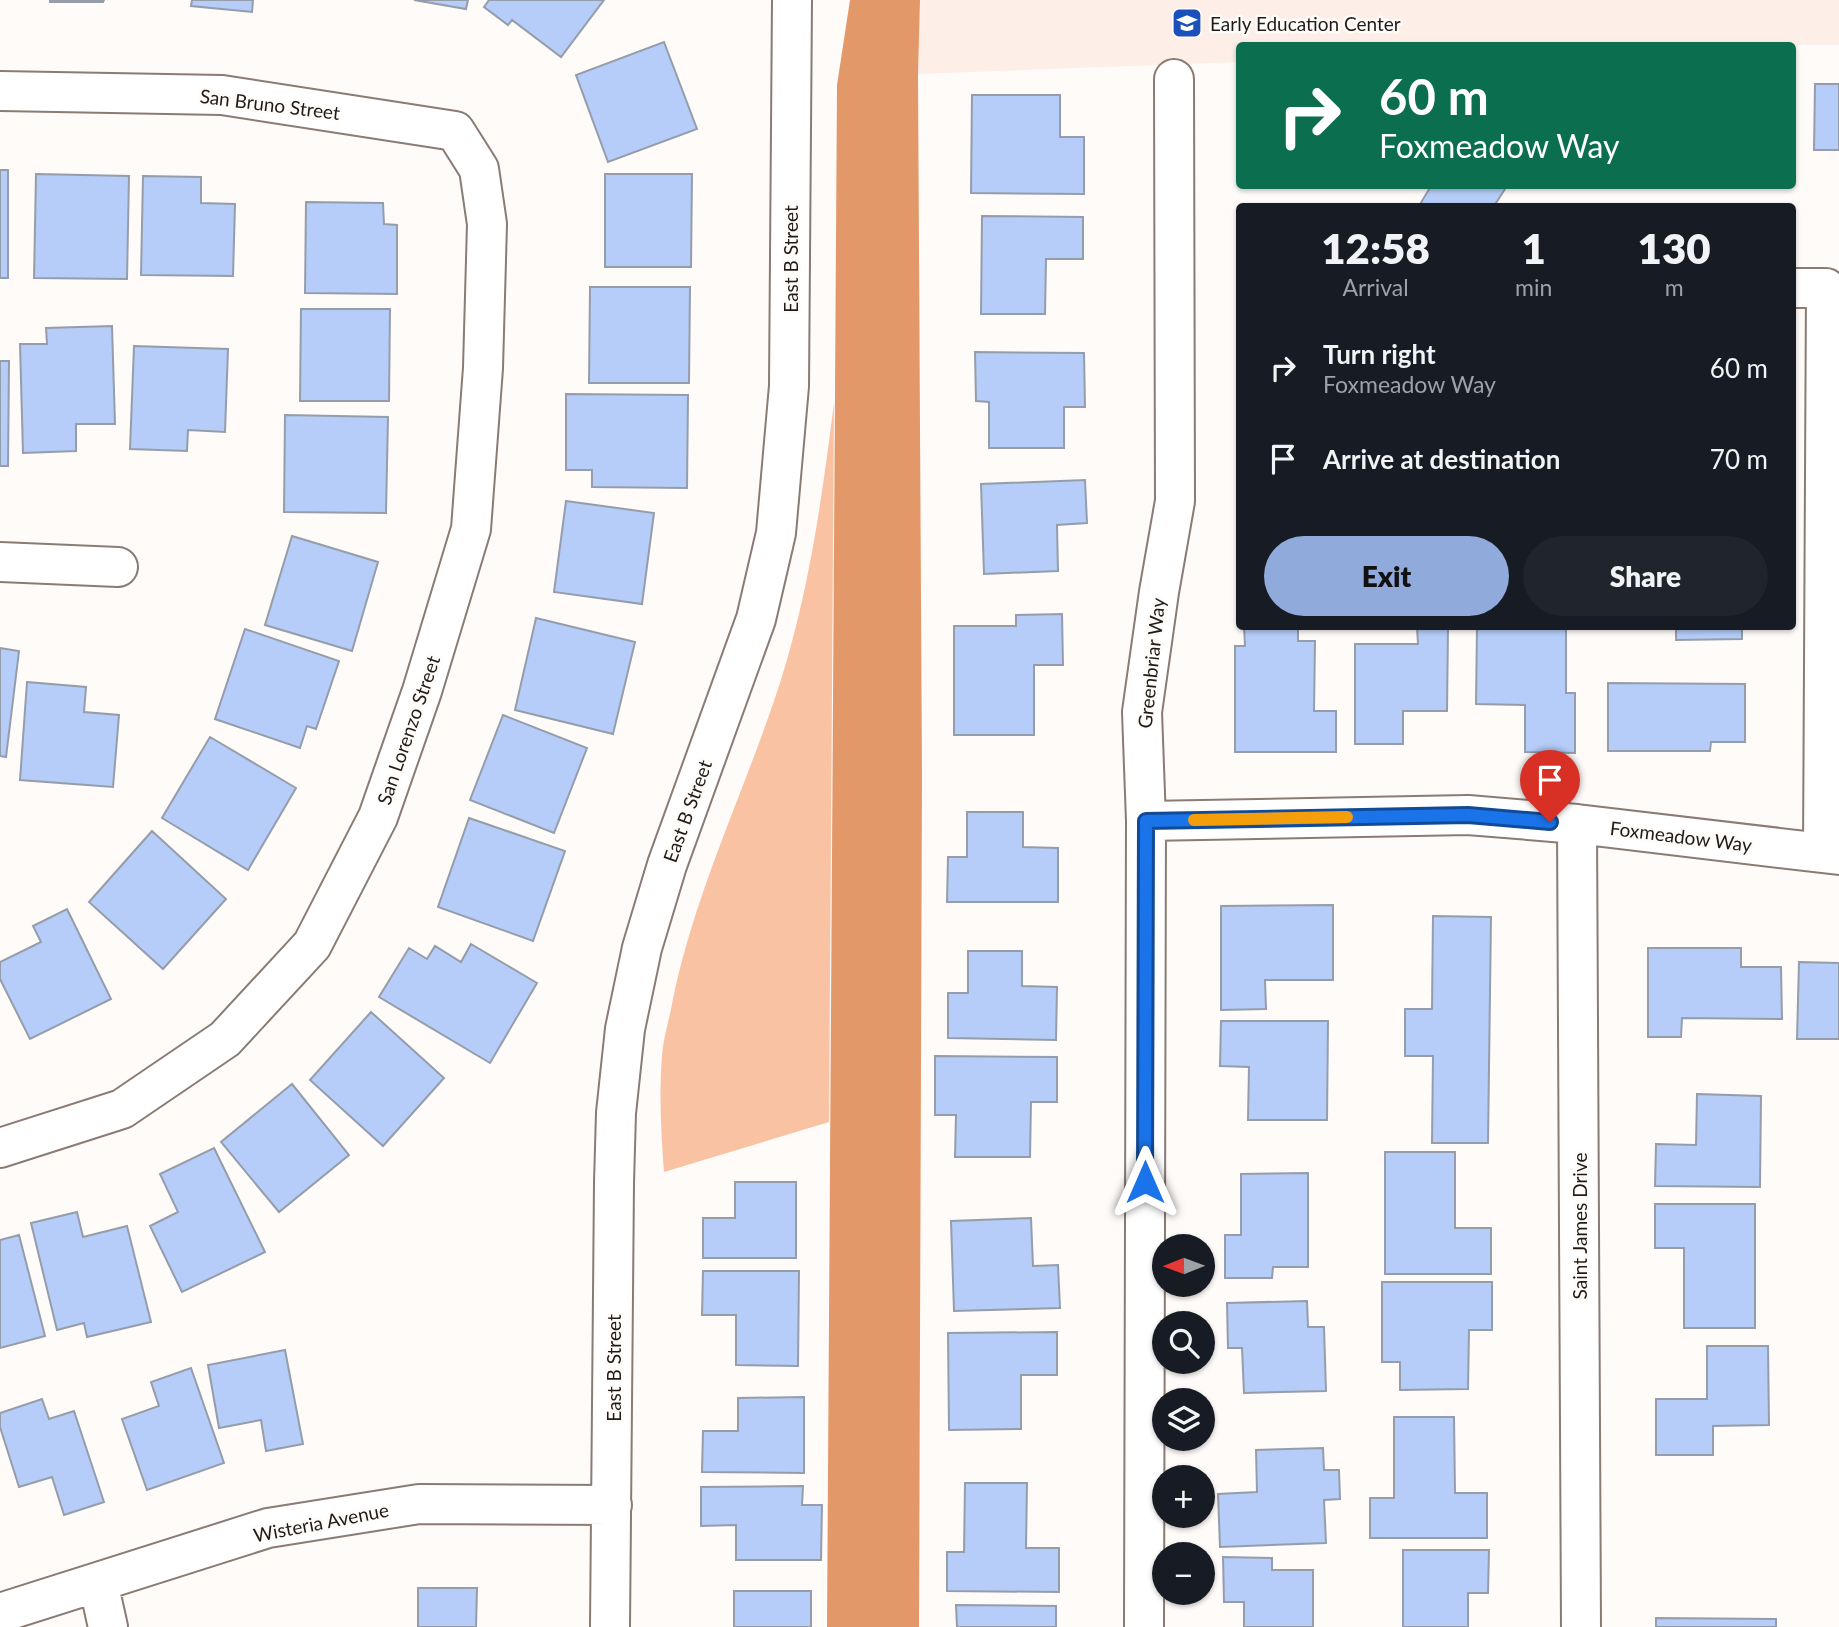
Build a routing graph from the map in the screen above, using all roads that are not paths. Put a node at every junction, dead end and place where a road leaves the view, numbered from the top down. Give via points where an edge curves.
1 (792, 0) edge
2 (1174, 79) dead end
3 (0, 91) edge
4 (455, 131) joint
5 (1796, 288) edge
6 (0, 562) edge
7 (118, 567) dead end
8 (1146, 821) junction
9 (1577, 824) junction
10 (1831, 854) edge
11 (0, 1148) edge
12 (612, 1505) junction
13 (98, 1582) junction
14 (0, 1613) edge
15 (108, 1627) edge
16 (610, 1627) edge
17 (1144, 1627) edge
18 (1581, 1627) edge

1 - 12 street, East B Street via 789,386 776,533 756,619 667,865 642,948 625,1029 614,1183
2 - 8 street, Greenbriar Way via 1175,501 1142,712
3 - 4 street, San Bruno Street via 222,95
4 - 11 street, San Lorenzo Street via 479,169 487,224 484,368 471,529 379,817 312,945 225,1038 121,1110
5 - 10 street via 1826,288
6 - 7 street
8 - 9 street, Foxmeadow Way via 1468,815
8 - 17 street, Greenbriar Way
9 - 10 street, Foxmeadow Way
9 - 18 street, Saint James Drive
12 - 13 street, Wisteria Avenue via 419,1504 268,1528
12 - 16 street, East B Street
13 - 14 street, Wisteria Avenue
13 - 15 street

